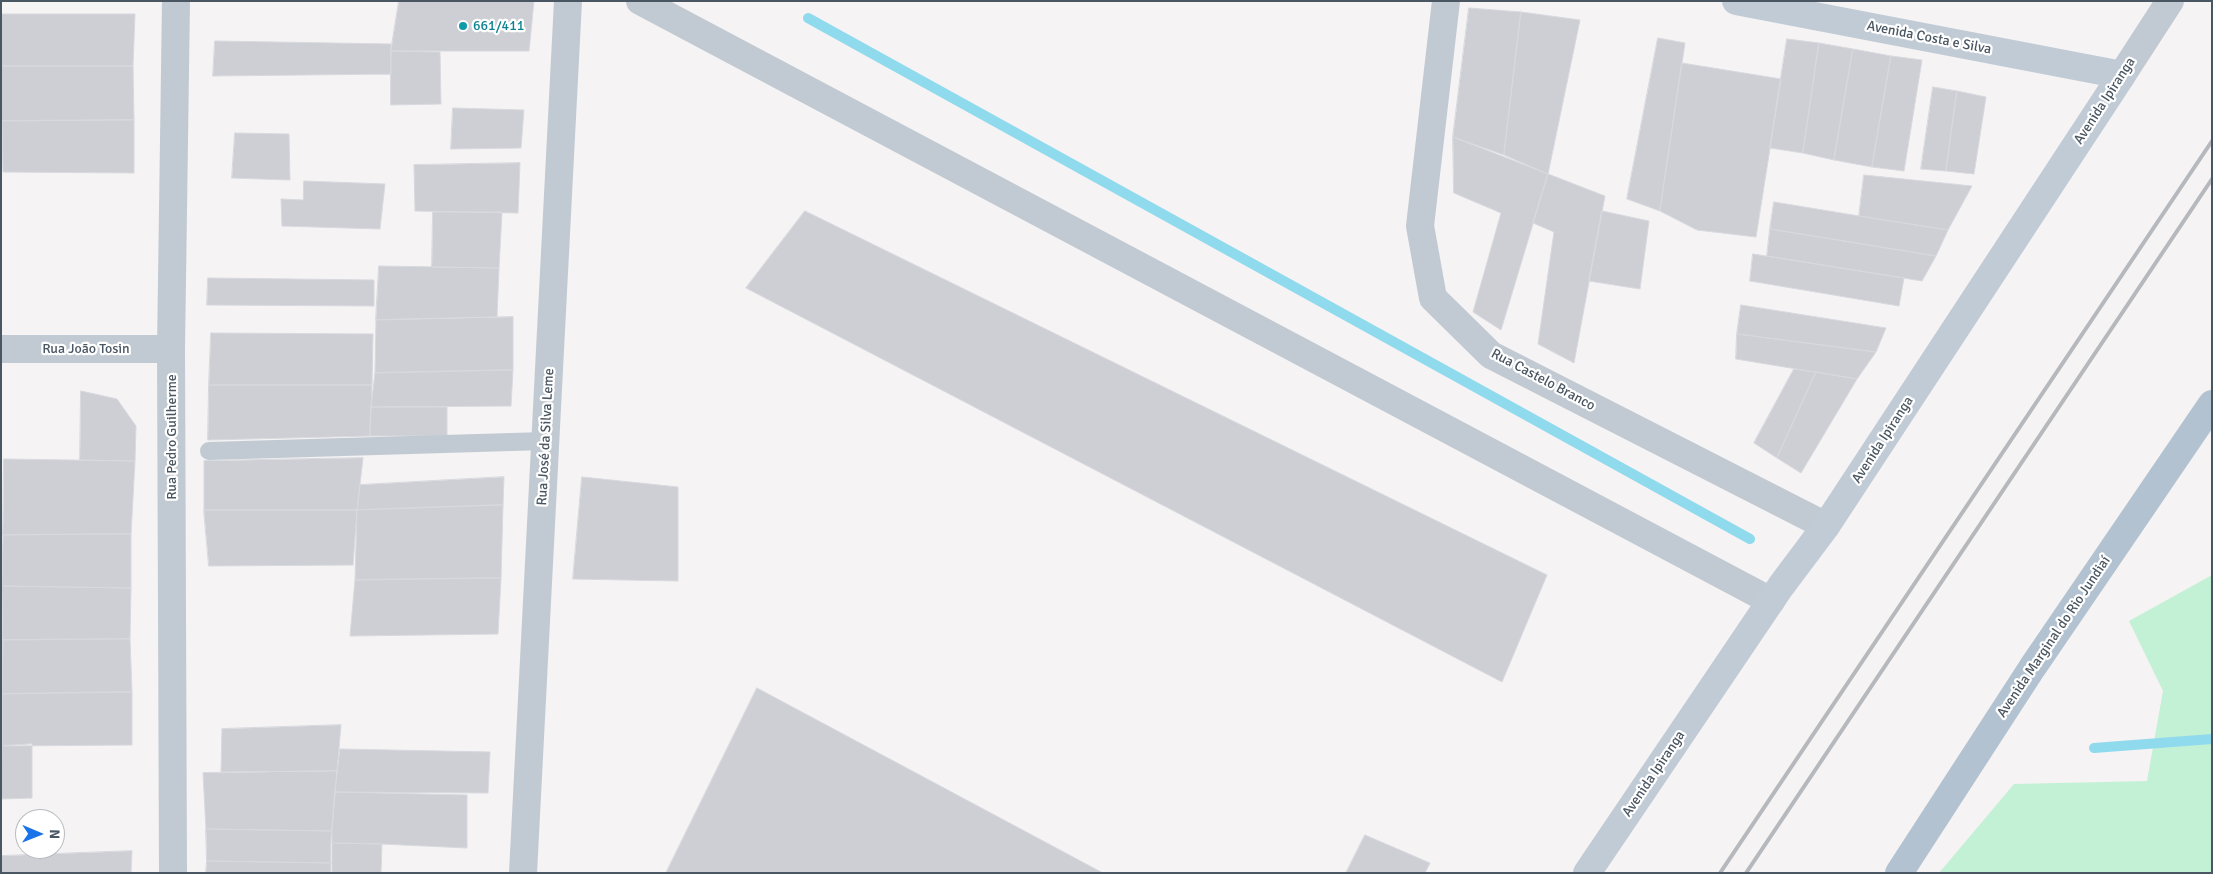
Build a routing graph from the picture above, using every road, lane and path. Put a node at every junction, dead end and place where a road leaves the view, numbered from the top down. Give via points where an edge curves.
1 (176, 1) edge
2 (568, 1) edge
3 (640, 1) edge
4 (1446, 1) edge
5 (1736, 1) edge
6 (2170, 1) edge
7 (2122, 75) junction
8 (1, 349) edge
9 (171, 349) junction
10 (2212, 404) edge
11 (546, 441) junction
12 (209, 451) dead end
13 (1821, 533) junction
14 (1776, 594) junction
15 (173, 873) edge
16 (523, 873) edge
17 (1588, 873) edge
18 (1899, 873) edge

1 - 9 street, Rua Pedro Guilherme
2 - 11 street, Rua José da Silva Leme
3 - 14 street
4 - 13 street, Rua Castelo Branco via 1420,226 1432,298 1491,355
5 - 7 main road, Avenida Costa e Silva
6 - 7 street, Avenida Ipiranga
7 - 13 main road, Avenida Ipiranga
8 - 9 street, Rua João Tosin
9 - 15 street, Rua Pedro Guilherme
10 - 18 main road, Avenida Marginal do Rio Jundiaí via 2032,668
11 - 12 lane
11 - 16 street, Rua José da Silva Leme
13 - 14 main road, Avenida Ipiranga
14 - 17 main road, Avenida Ipiranga

